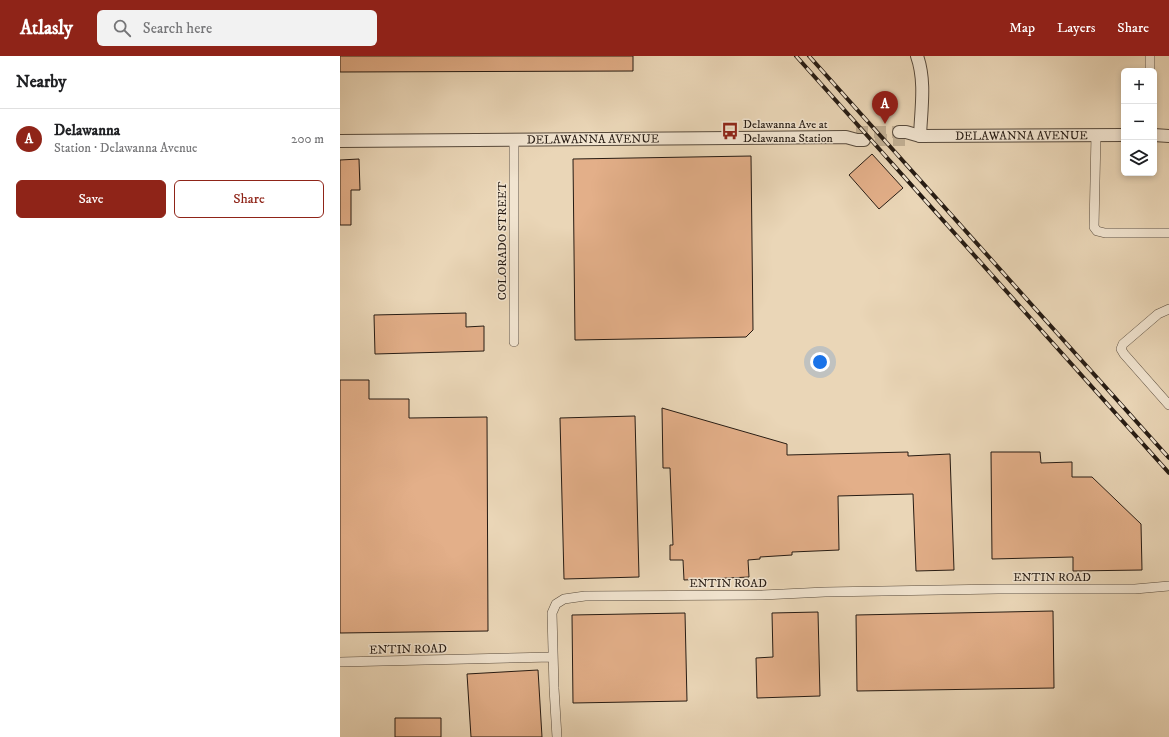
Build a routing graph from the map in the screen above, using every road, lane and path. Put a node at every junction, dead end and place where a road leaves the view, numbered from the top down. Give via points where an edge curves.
1 (917, 56) edge
2 (1150, 56) edge
3 (1150, 68) edge
4 (1096, 135) junction
5 (1121, 135) edge
6 (855, 136) tunnel mouth
7 (903, 136) tunnel mouth
8 (920, 136) junction
9 (1157, 136) edge
10 (1169, 136) edge
11 (514, 139) junction
12 (340, 141) edge
13 (1169, 233) edge
14 (1169, 308) edge
15 (514, 342) dead end
16 (1169, 404) edge
17 (1169, 586) edge
18 (553, 657) junction
19 (340, 662) edge
20 (557, 737) edge

1 - 8 street via 922,82
2 - 3 street
4 - 5 street, DELAWANNA AVENUE
4 - 8 street, DELAWANNA AVENUE
4 - 13 street via 1094,227 1097,232
6 - 11 street, DELAWANNA AVENUE
7 - 8 street, DELAWANNA AVENUE via 906,132
9 - 10 street
11 - 12 street, DELAWANNA AVENUE
11 - 15 street, COLORADO STREET
14 - 16 street via 1158,314 1123,344 1121,349
17 - 18 street, ENTIN ROAD via 762,595 585,596 564,599 556,604 552,613
18 - 19 street, ENTIN ROAD
18 - 20 street

